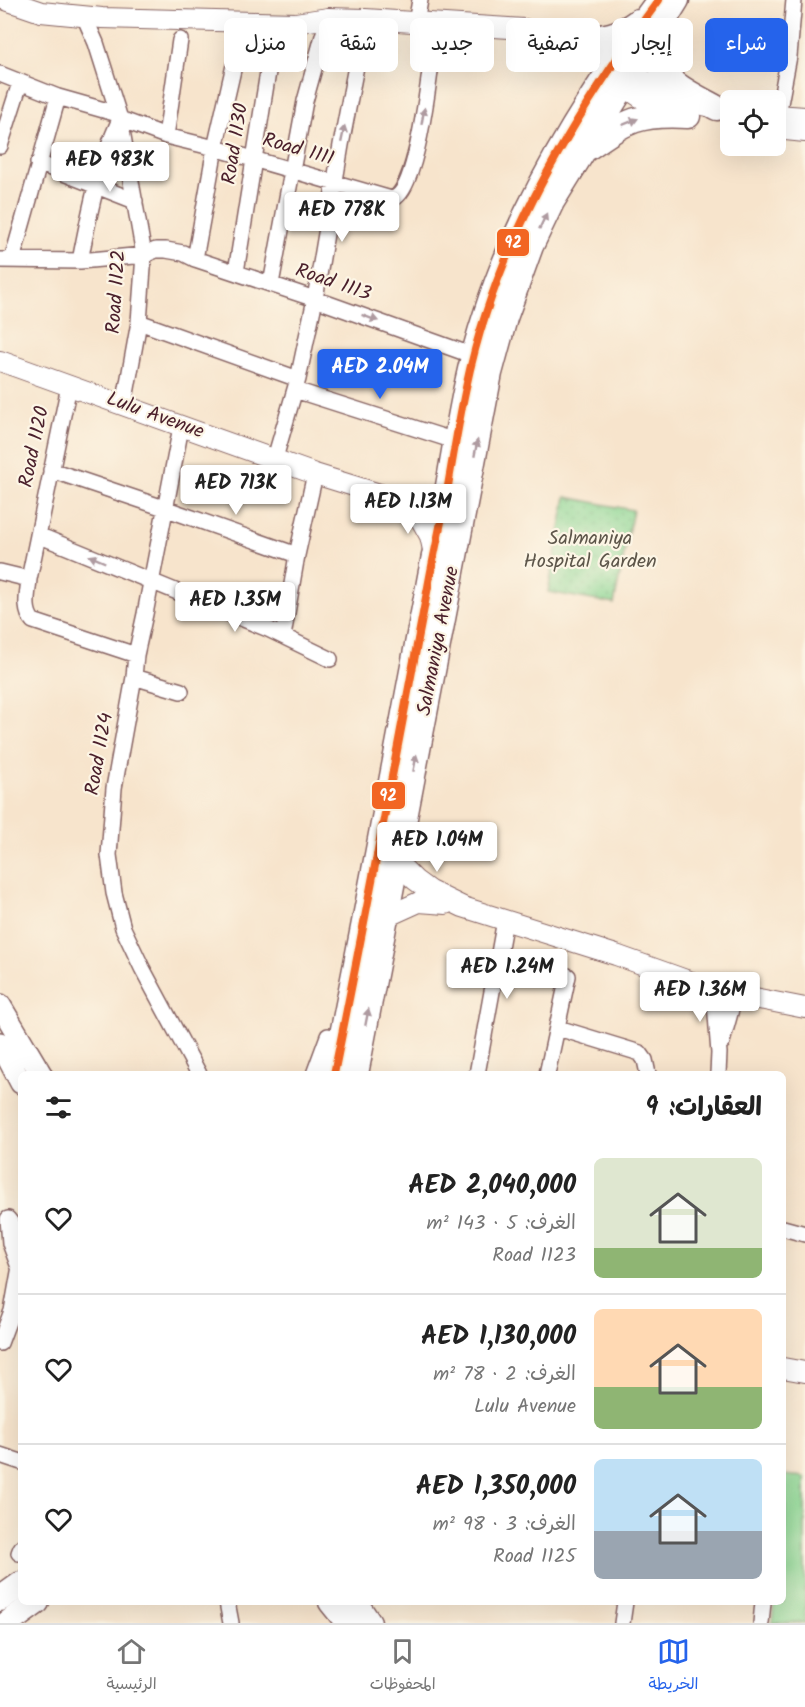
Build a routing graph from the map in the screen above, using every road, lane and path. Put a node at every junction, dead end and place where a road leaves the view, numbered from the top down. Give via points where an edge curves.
1 (6, 0) edge
2 (420, 0) edge
3 (659, 0) edge
4 (677, 0) edge
5 (794, 0) edge
6 (93, 17) junction
7 (417, 18) edge
8 (666, 18) edge
9 (224, 21) edge
10 (600, 38) edge
11 (180, 40) dead end
12 (319, 49) edge
13 (600, 56) edge
14 (232, 72) edge
15 (268, 72) edge
16 (355, 72) edge
17 (429, 72) edge
18 (664, 72) edge
19 (623, 73) junction
20 (0, 74) edge
21 (20, 82) junction
22 (58, 97) junction
23 (720, 110) edge
24 (720, 112) edge
25 (720, 114) edge
26 (688, 116) junction
27 (119, 117) junction
28 (786, 123) edge
29 (166, 136) junction
30 (0, 146) edge
31 (215, 148) junction
32 (581, 153) junction
33 (254, 159) junction
34 (38, 163) junction
35 (292, 171) junction
36 (335, 183) junction
37 (95, 184) junction
38 (135, 201) junction
39 (144, 255) junction
40 (195, 259) junction
41 (6, 260) edge
42 (80, 261) junction
43 (236, 272) junction
44 (271, 284) junction
45 (315, 299) junction
46 (139, 322) junction
47 (474, 356) junction
48 (0, 362) edge
49 (296, 385) junction
50 (69, 386) junction
51 (124, 405) junction
52 (181, 427) junction
53 (455, 441) junction
54 (275, 458) junction
55 (51, 470) junction
56 (315, 474) junction
57 (448, 486) junction
58 (412, 504) junction
59 (164, 508) junction
60 (38, 535) junction
61 (434, 554) junction
62 (297, 555) junction
63 (0, 572) edge
64 (29, 579) junction
65 (150, 582) junction
66 (283, 636) junction
67 (136, 655) junction
68 (330, 659) dead end
69 (134, 677) junction
70 (181, 691) dead end
71 (396, 861) junction
72 (463, 907) junction
73 (386, 917) junction
74 (505, 920) junction
75 (568, 976) dead end
76 (714, 990) junction
77 (735, 995) junction
78 (0, 1005) edge
79 (805, 1008) edge
80 (558, 1028) junction
81 (328, 1036) dead end
82 (0, 1043) edge
83 (719, 1053) junction
84 (38, 1071) edge
85 (197, 1071) edge
86 (315, 1071) edge
87 (335, 1071) edge
88 (357, 1071) edge
89 (478, 1071) edge
90 (548, 1071) edge
91 (647, 1071) edge
92 (718, 1071) edge
93 (18, 1077) edge
94 (12, 1219) edge
95 (786, 1229) edge
96 (805, 1234) edge
97 (18, 1260) edge
98 (17, 1308) edge
99 (0, 1343) edge
100 (786, 1369) edge
101 (805, 1372) edge
102 (0, 1455) edge
103 (18, 1461) edge
104 (18, 1586) edge
105 (0, 1599) edge
106 (33, 1605) edge
107 (228, 1605) edge
108 (321, 1605) edge
109 (333, 1605) edge
110 (357, 1605) edge
111 (625, 1605) edge
112 (763, 1605) edge
113 (8, 1623) edge
114 (231, 1623) edge
115 (330, 1623) edge
116 (348, 1623) edge
117 (369, 1623) edge
118 (622, 1623) edge
119 (761, 1623) edge

1 - 6 street via 41,12
2 - 7 street
3 - 10 main road via 627,29
3 - 19 main road, Salmaniya Avenue
4 - 8 main road, Salmaniya Avenue
5 - 28 street
6 - 9 street
6 - 27 street, Road 1122 via 96,43
11 - 29 street
12 - 35 street via 304,101
13 - 19 street
14 - 31 street
15 - 33 street, Road 1130
36 -> 16 street
36 -> 17 street, Road 1111 via 391,199 401,194 411,173
18 - 23 main road
19 - 24 street via 676,98
19 - 26 street via 649,102
19 - 32 main road, Salmaniya Avenue
19 - 47 main road, Salmaniya Avenue via 537,191 486,313
20 - 21 street, Road 1111
21 - 22 street, Road 1111
21 - 30 street
22 - 27 street, Road 1111
22 - 34 street
25 - 26 street
32 -> 26 main road via 628,121 650,115
27 - 29 street, Road 1111
27 - 37 street
27 - 38 street, Road 1122
29 - 31 street, Road 1111
31 - 33 street, Road 1111
31 - 40 street
71 -> 32 main road, Salmaniya Avenue via 497,344 531,246
33 - 35 street, Road 1111
33 - 43 street, Road 1130
34 - 37 street
34 - 41 street
35 - 36 street, Road 1111
35 - 44 street
36 - 45 street
37 - 38 street
37 - 42 street
38 - 39 street, Road 1122
39 - 40 street, Road 1113 via 156,250 174,251
39 - 42 street, Road 1113
39 - 46 street, Road 1122
40 - 43 street, Road 1113
41 - 42 street, Road 1113
43 - 44 street, Road 1113
44 - 45 street, Road 1113
45 -> 47 street, Road 1113
45 - 49 street
46 - 49 street
46 - 51 street, Road 1122
47 - 53 main road, Salmaniya Avenue
48 - 50 street, Lulu Avenue
49 - 53 street
49 - 54 street
50 - 51 street, Lulu Avenue
50 - 55 street, Road 1120
51 - 52 street, Lulu Avenue
52 - 54 street, Lulu Avenue
52 - 59 street, Road 1124
53 - 57 main road, Salmaniya Avenue
54 - 56 street, Lulu Avenue
55 - 59 street
55 - 60 street, Road 1120
56 - 58 street, Lulu Avenue
56 - 62 street
57 - 58 street via 432,501
57 - 61 main road, Salmaniya Avenue
58 - 61 street via 430,536
59 - 62 street
59 - 65 street, Road 1124
60 - 64 street, Road 1120
65 -> 60 street
61 - 87 main road, Salmaniya Avenue
62 - 66 street
63 - 64 street
64 - 67 street, Road 1120 via 26,609 33,621
65 - 66 street
65 - 67 street, Road 1124
66 - 68 street
67 - 69 street, Road 1124
69 - 70 street
69 - 85 street, Road 1124 via 112,806 110,855 114,893 123,928
71 - 72 street via 430,891
71 - 73 main road, Salmaniya Avenue
72 - 73 street via 419,902
72 - 74 street
88 -> 73 main road, Salmaniya Avenue
74 - 76 street
74 - 89 street
75 - 80 street
76 - 77 street
76 - 83 street
77 - 79 street
77 - 83 street
78 - 84 main road
80 - 90 street
80 - 91 street via 640,1053
81 - 86 street
82 - 93 main road
83 - 92 street
94 - 97 street via 10,1243
95 - 96 street
98 - 99 street
100 - 101 street
102 - 103 street
104 - 105 main road
106 - 113 main road
107 - 114 street
108 - 115 main road
109 - 116 main road
110 - 117 main road
111 - 118 street
112 - 119 street

